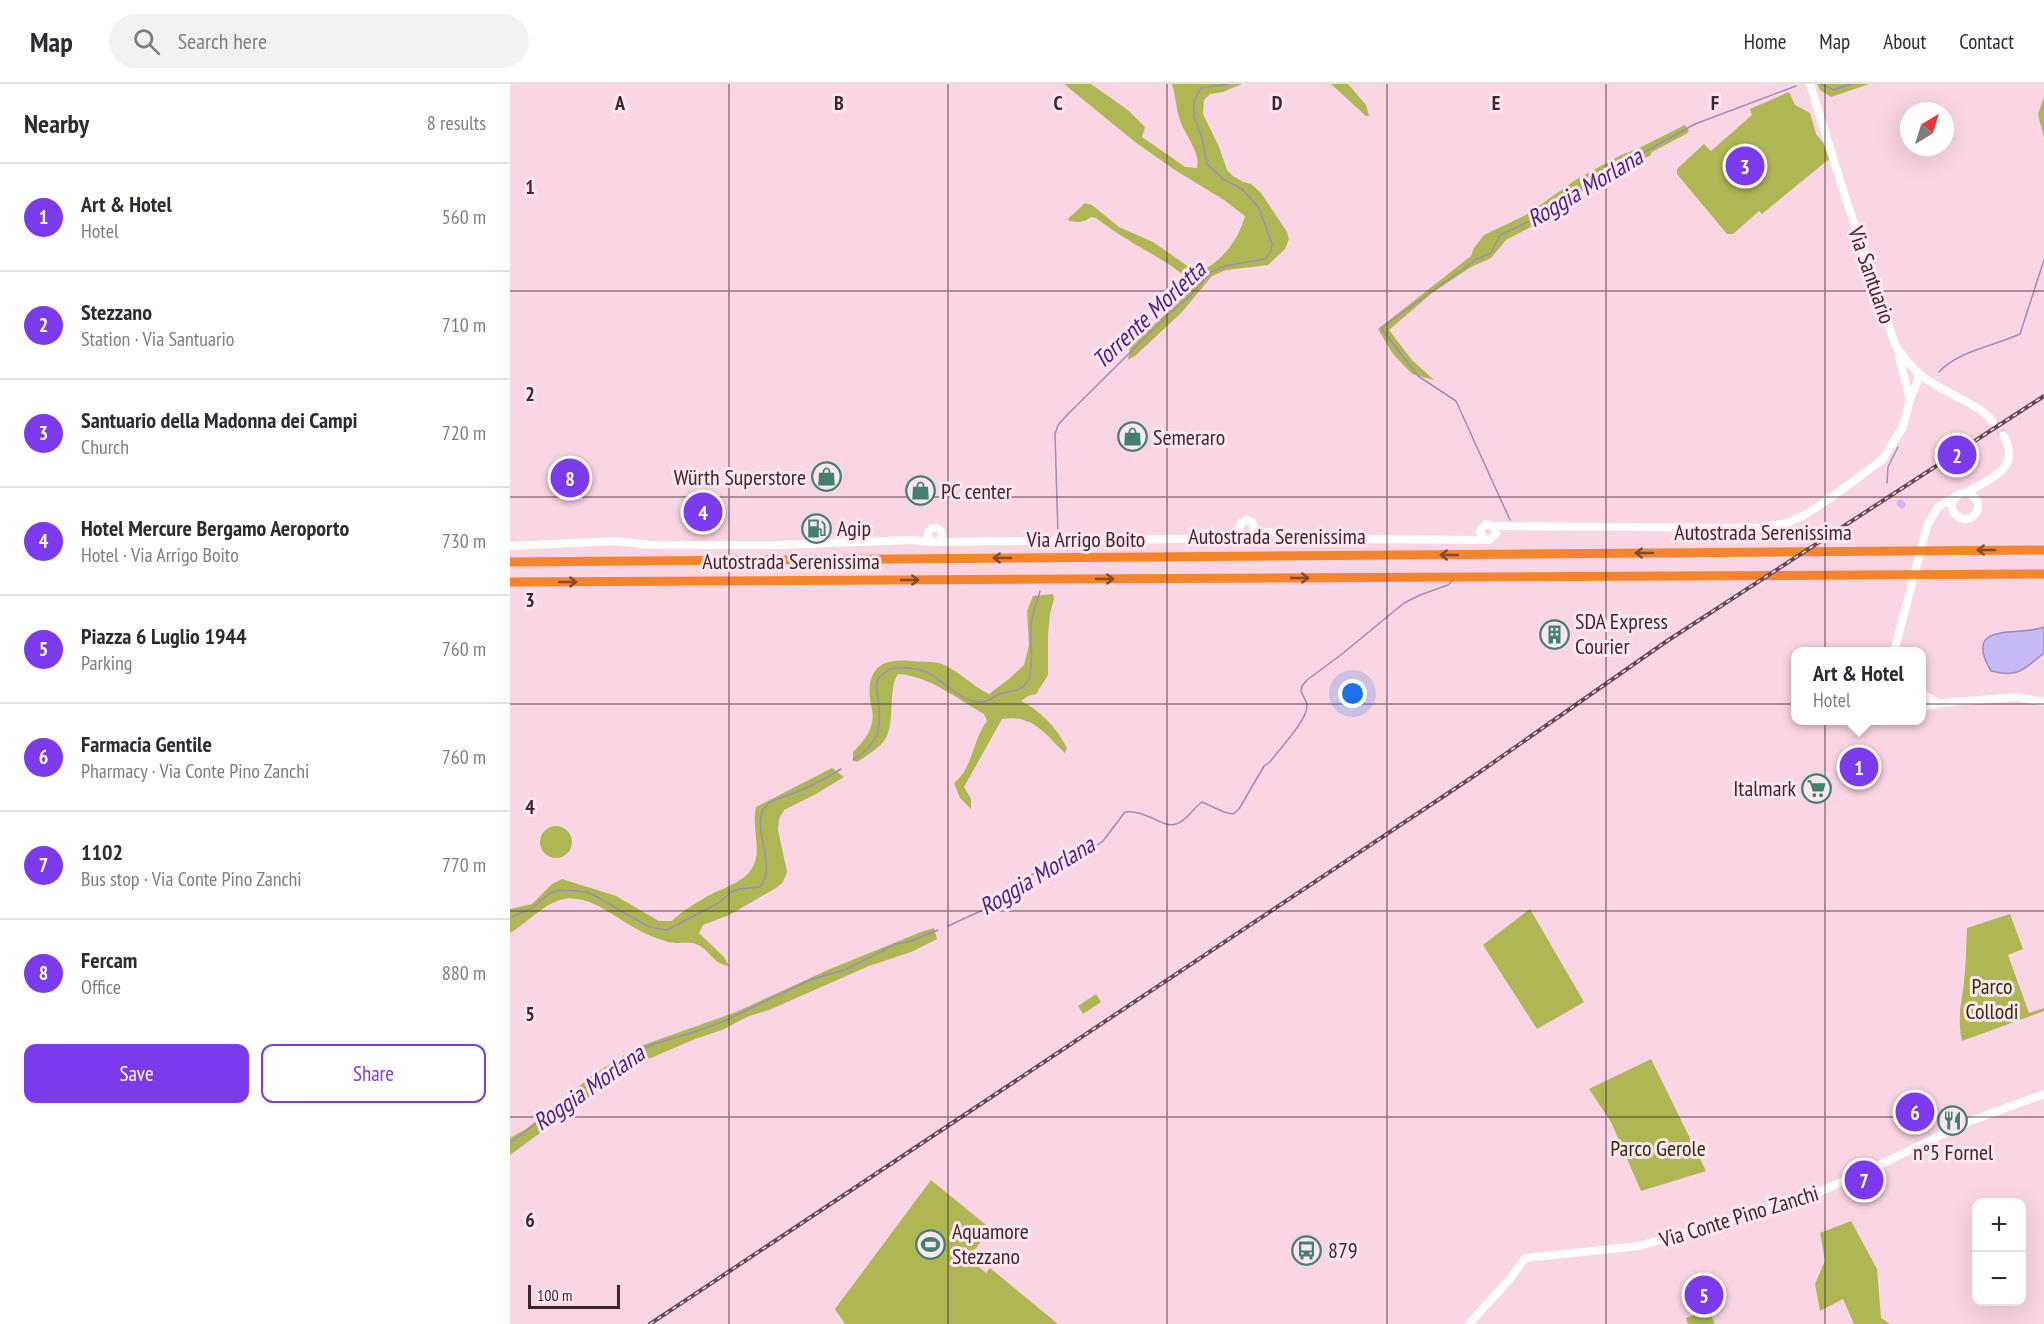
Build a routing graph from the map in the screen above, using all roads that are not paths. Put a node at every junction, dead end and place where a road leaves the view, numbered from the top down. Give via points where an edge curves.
1 (1810, 84) edge
2 (1895, 344) junction
3 (1918, 374) junction
4 (1933, 384) junction
5 (1910, 393) junction
6 (1993, 422) tunnel mouth
7 (2003, 435) tunnel mouth
8 (1986, 483) junction
9 (1967, 492) junction
10 (1956, 496) junction
11 (1976, 498) junction
12 (1935, 511) junction
13 (1955, 514) junction
14 (1239, 525) junction
15 (930, 530) junction
16 (1254, 530) junction
17 (1495, 530) junction
18 (943, 533) junction
19 (1482, 534) junction
20 (1215, 535) junction
21 (1243, 535) junction
22 (911, 540) junction
23 (956, 540) junction
24 (936, 542) junction
25 (510, 546) edge
26 (2044, 550) edge
27 (510, 562) edge
28 (2044, 574) edge
29 (510, 582) edge
30 (1896, 647) edge
31 (1926, 696) edge
32 (2044, 702) edge
33 (1940, 703) junction
34 (1926, 706) edge
35 (2044, 1094) edge
36 (1469, 1324) edge

1 - 2 street, Via Santuario
2 - 3 street, Via Santuario
2 - 5 street
3 - 4 street, Via Santuario
3 - 5 street, Via Arrigo Boito
4 - 5 street
4 - 6 street, Via Santuario via 1983,411
5 - 17 street, Via Arrigo Boito via 1903,427 1882,459 1815,509 1786,523 1756,528 1530,525
7 - 8 street via 2008,460 2000,474
8 - 9 street
8 - 11 street
9 - 10 street
9 - 11 street
10 - 12 street
10 - 13 street via 1952,507
11 - 13 street via 1978,506 1972,517
12 - 13 street
12 - 30 street via 1927,526
14 - 16 street, Via Arrigo Boito via 1247,520
14 - 20 street, Via Arrigo Boito
14 - 21 street
15 - 18 street, Via Arrigo Boito via 938,528
15 - 22 street, Via Arrigo Boito
15 - 24 street via 928,536
16 - 19 street, Via Arrigo Boito via 1329,539 1446,539
16 - 21 street, Via Arrigo Boito via 1249,536
17 - 19 street, Via Arrigo Boito via 1491,539
17 - 19 street, Via Arrigo Boito via 1486,524
18 - 23 street, Via Arrigo Boito
18 - 24 street
20 - 21 street, Via Arrigo Boito
20 - 23 street, Via Arrigo Boito via 1184,539
22 - 24 street, Via Arrigo Boito
22 - 25 street, Via Arrigo Boito via 695,545 616,541
23 - 24 street, Via Arrigo Boito
26 -> 27 highway, Autostrada Serenissima
29 -> 28 highway, Autostrada Serenissima
31 - 33 street
32 - 33 street via 2017,697
33 - 34 street
35 - 36 street, Via Conte Pino Zanchi via 1968,1122 1806,1198 1639,1246 1525,1258

